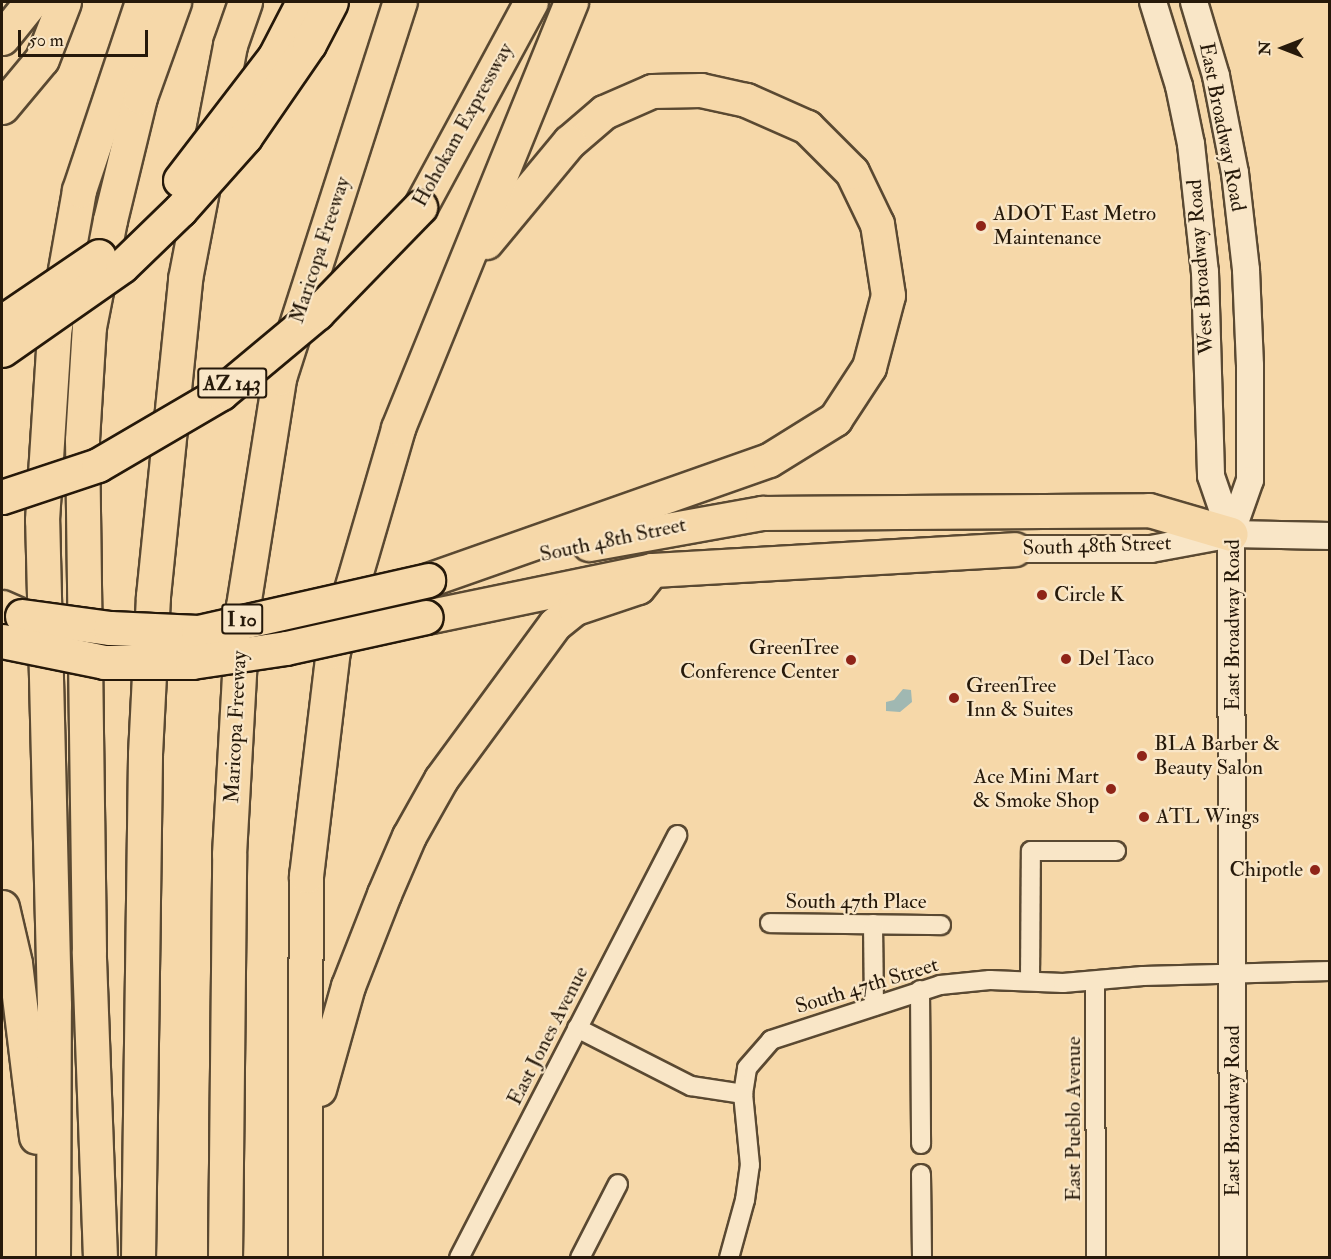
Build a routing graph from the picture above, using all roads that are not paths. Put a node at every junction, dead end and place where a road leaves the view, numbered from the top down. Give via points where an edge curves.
1 (31, 2) edge
2 (64, 2) edge
3 (142, 2) edge
4 (174, 2) edge
5 (245, 2) edge
6 (303, 2) edge
7 (331, 2) edge
8 (400, 2) edge
9 (531, 2) edge
10 (571, 2) edge
11 (1152, 2) edge
12 (1194, 2) edge
13 (2, 38) edge
14 (2, 107) edge
15 (462, 271) junction
16 (2, 322) edge
17 (2, 351) edge
18 (2, 497) edge
19 (1232, 534) junction
20 (1329, 536) edge
21 (1014, 549) joint
22 (652, 570) junction
23 (428, 580) junction
24 (12, 612) edge
25 (2, 641) edge
26 (677, 835) dead end
27 (1116, 851) dead end
28 (2, 907) edge
29 (770, 923) dead end
30 (873, 924) junction
31 (941, 925) dead end
32 (1329, 971) edge
33 (1233, 976) junction
34 (1030, 981) junction
35 (1095, 981) junction
36 (921, 990) junction
37 (874, 1006) junction
38 (578, 1028) junction
39 (743, 1094) junction
40 (307, 1135) junction
41 (921, 1144) dead end
42 (921, 1174) dead end
43 (618, 1184) dead end
44 (48, 1257) edge
45 (53, 1257) edge
46 (100, 1257) edge
47 (138, 1257) edge
48 (225, 1257) edge
49 (305, 1257) edge
50 (459, 1257) edge
51 (580, 1257) edge
52 (729, 1257) edge
53 (922, 1257) edge
54 (1096, 1257) edge
55 (1233, 1257) edge

1 - 13 highway
2 - 14 highway via 42,59
3 - 45 highway via 79,190 54,332 42,520 54,993
4 - 46 highway via 140,98 110,220 89,327 82,440 89,951
5 - 47 highway via 230,45 185,279 153,596 145,754
6 - 16 highway, bridge via 275,56 181,180 92,263
7 - 17 highway, bridge via 309,44 245,137 180,210 122,266
8 - 48 highway, Maricopa Freeway / I 10 via 279,378 243,606 229,854
9 - 18 highway, Hohokam Expressway / AZ 143, bridge via 420,207 317,314 221,393 98,465
10 - 15 highway
11 - 19 main road, West Broadway Road via 1179,86 1191,144 1205,272 1211,476
12 - 19 main road, East Broadway Road via 1216,76 1236,173 1246,270 1250,480
15 - 23 highway via 569,142 604,112 652,91 701,90 746,100 807,128 852,172 878,224 888,295 868,367 835,419 797,443 769,460
15 - 40 highway via 398,428 333,651 306,876
19 - 20 main road, South 48th Street
19 - 21 main road, South 48th Street via 1151,549
19 - 23 highway, South 48th Street via 1149,510 762,513 649,531
19 - 33 main road, East Broadway Road
21 - 22 highway, South 48th Street
22 - 25 highway, South 48th Street, bridge via 286,648 192,662 104,662
22 - 40 highway via 638,587 575,608 555,624 441,779 409,836 348,986
23 - 24 highway, South 48th Street, bridge via 198,632 110,628
26 - 38 street, East Jones Avenue
27 - 34 street via 1031,851
28 - 44 highway via 15,963
29 - 30 street, South 47th Place
30 - 31 street, South 47th Place
30 - 37 street
32 - 33 street, South 47th Street
33 - 35 street, South 47th Street via 1152,975
33 - 55 main road, East Broadway Road
34 - 35 street, South 47th Street
34 - 36 street, South 47th Street via 974,980
35 - 54 street, East Pueblo Avenue
36 - 37 street, South 47th Street
36 - 41 street
37 - 39 street, South 47th Street via 771,1040 747,1068
38 - 39 street via 692,1086 717,1093
38 - 50 street, East Jones Avenue
39 - 52 street, South 47th Street via 750,1165
40 - 49 highway
42 - 53 street
43 - 51 street

